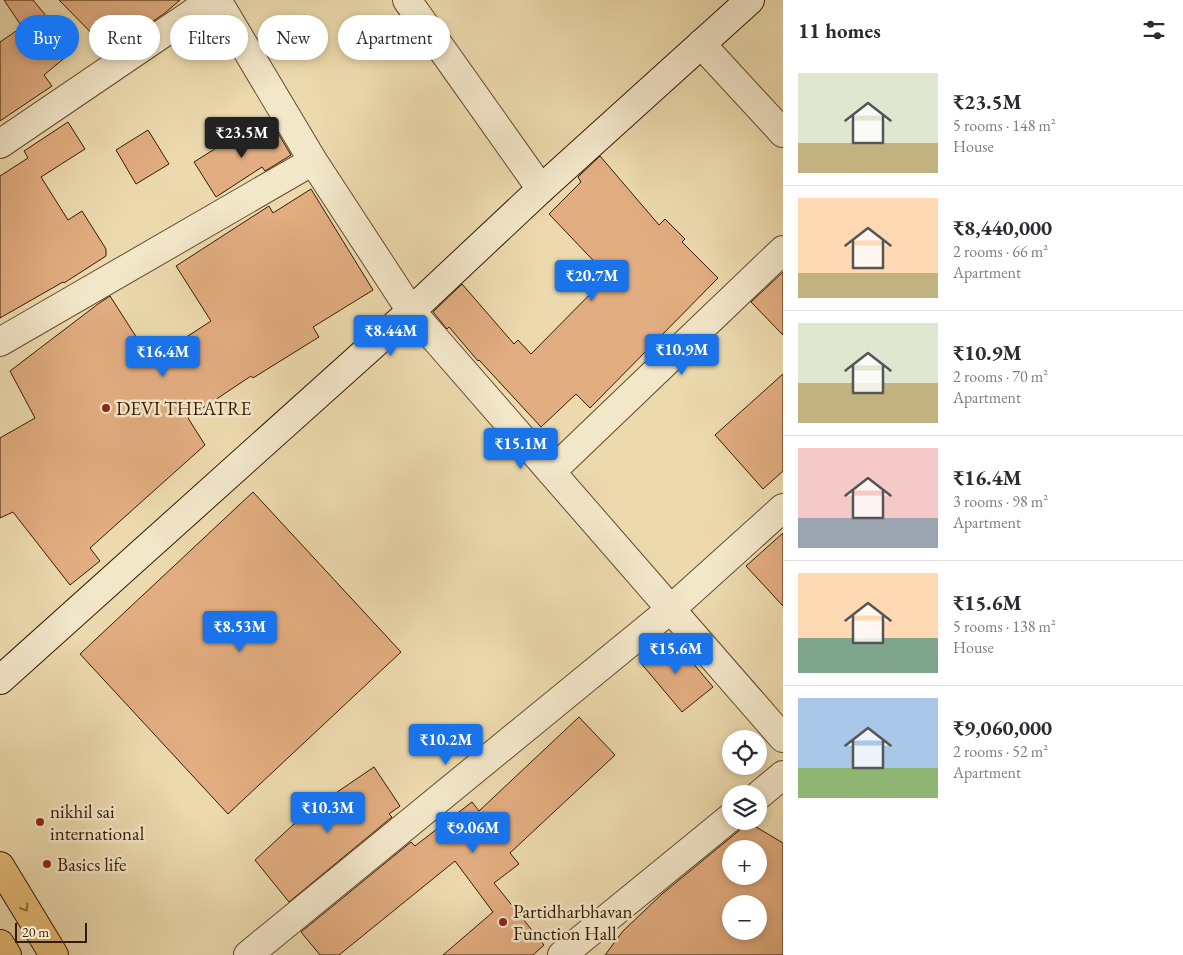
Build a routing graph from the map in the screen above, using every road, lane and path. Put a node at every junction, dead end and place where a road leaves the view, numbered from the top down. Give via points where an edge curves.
1 (407, 0) edge
2 (750, 0) edge
3 (209, 1) edge
4 (701, 44) junction
5 (783, 133) edge
6 (0, 144) edge
7 (313, 161) junction
8 (541, 189) junction
9 (783, 250) edge
10 (411, 311) junction
11 (0, 342) edge
12 (551, 472) junction
13 (783, 508) edge
14 (670, 609) junction
15 (0, 680) edge
16 (783, 738) edge
17 (783, 775) edge
18 (767, 788) edge
19 (722, 824) edge
20 (0, 866) edge
21 (0, 944) edge
22 (7, 955) edge
23 (54, 955) edge
24 (248, 955) edge
25 (562, 955) edge

1 - 8 street
2 - 4 street
3 - 6 street
3 - 7 street
4 - 5 street
4 - 8 street
7 - 10 street
7 - 11 street
8 - 10 street
9 - 12 street
10 - 12 street
10 - 15 street
12 - 14 street
13 - 14 street
14 - 16 street
14 - 24 street
17 - 18 street
19 - 25 street
20 -> 23 main road
21 - 22 main road

